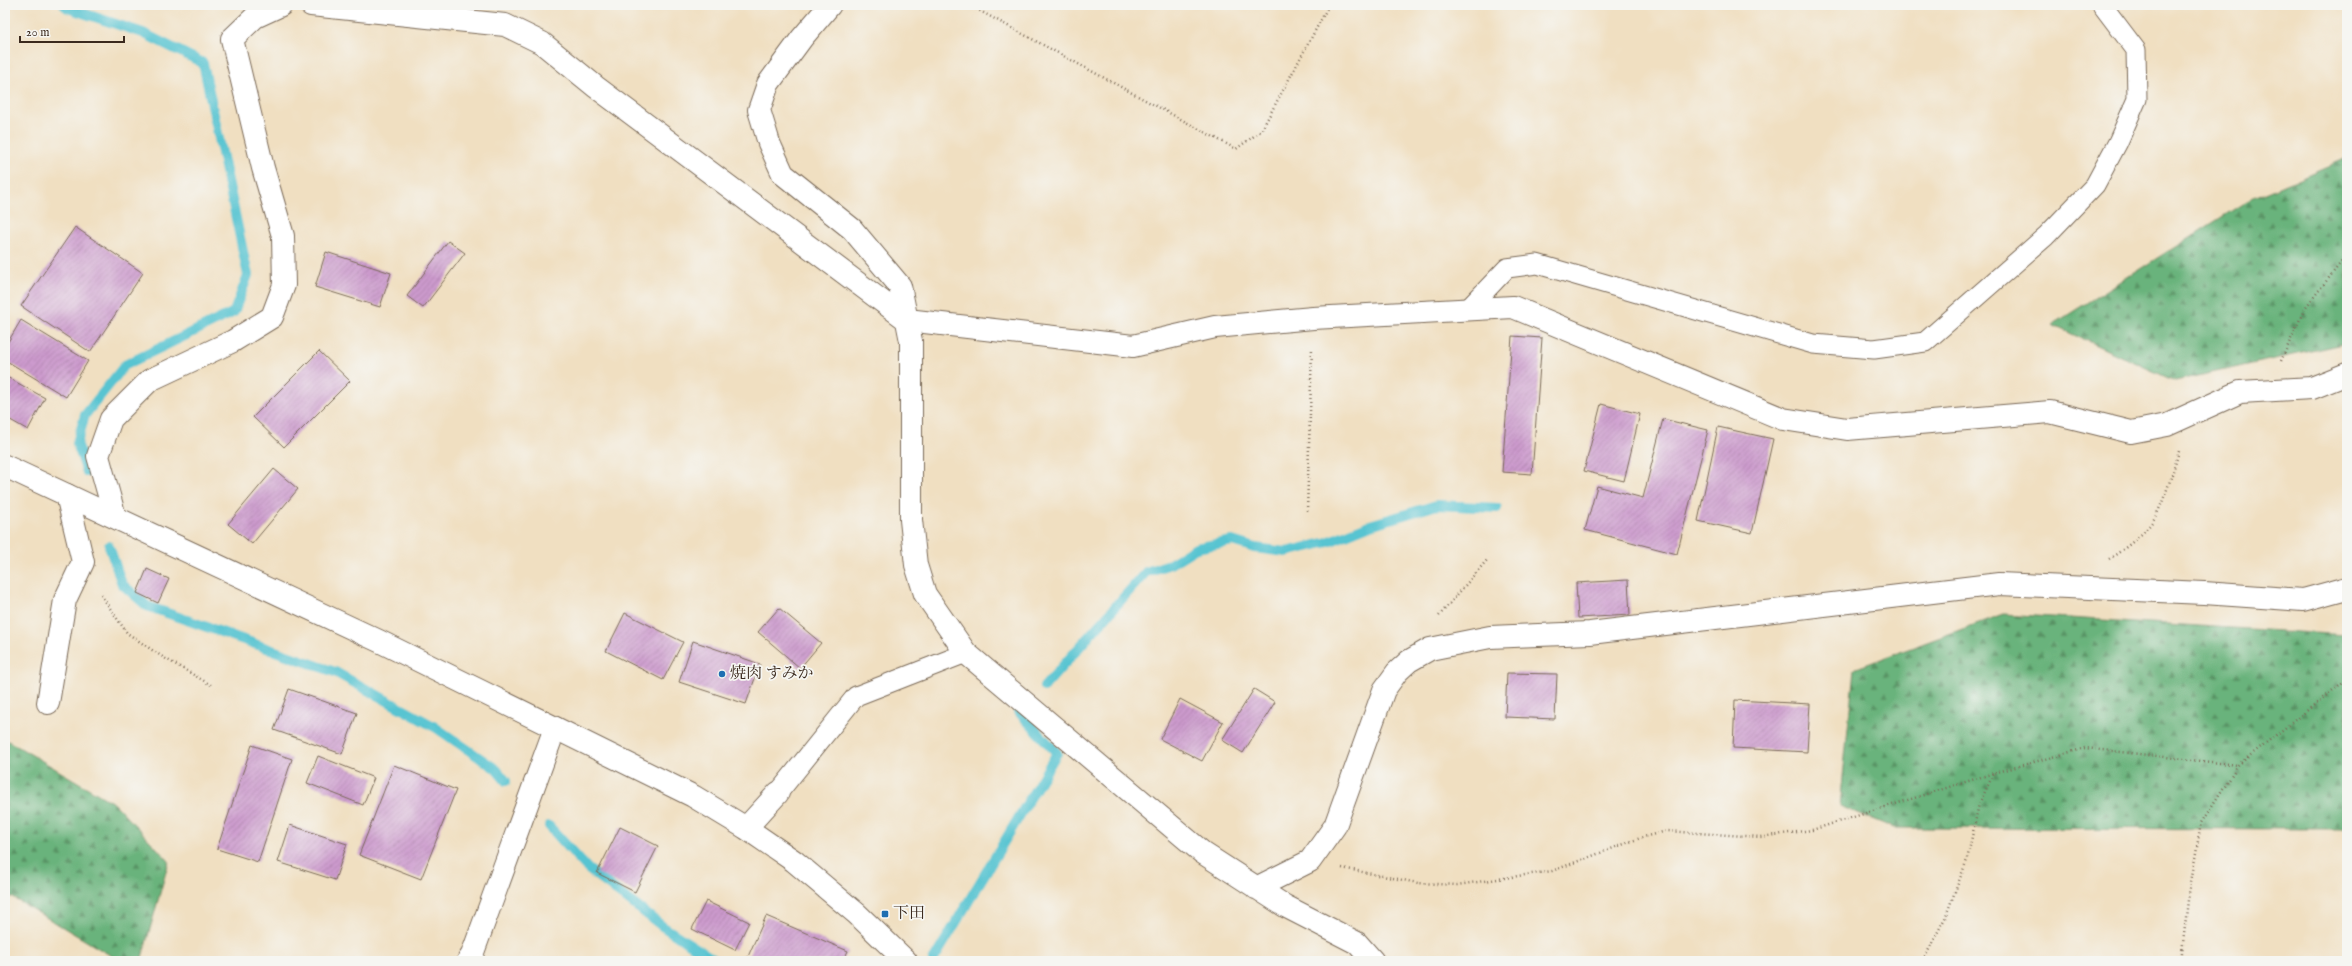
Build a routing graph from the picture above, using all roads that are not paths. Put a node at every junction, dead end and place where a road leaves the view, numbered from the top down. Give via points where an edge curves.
1 (281, 5) edge
2 (311, 5) edge
3 (830, 5) edge
4 (2102, 5) edge
5 (1467, 310) junction
6 (907, 320) junction
7 (2347, 374) edge
8 (5, 466) edge
9 (67, 495) junction
10 (115, 517) junction
11 (2347, 588) edge
12 (966, 653) junction
13 (48, 703) dead end
14 (555, 728) junction
15 (778, 793) joint
16 (746, 828) junction
17 (1256, 888) junction
18 (468, 961) edge
19 (906, 961) edge
20 (1373, 961) edge

1 - 10 street via 255,17 232,39 263,168 283,236 284,285 272,317 233,341 150,380 111,419 98,456
2 - 6 street via 505,25 542,42 596,87
3 - 6 street via 768,84 759,110 769,143 783,174 852,229 872,252 900,286
4 - 5 lane via 2136,50 2137,99 2118,142 2095,185 2046,236 1925,342 1874,349 1813,344 1537,264 1507,268
5 - 6 street via 1313,318 1215,327 1133,346
5 - 7 street via 1513,307 1783,419 1847,429 2050,412 2131,432 2168,425 2240,392 2312,388
6 - 12 street via 911,341 911,520 916,565 925,594
8 - 9 street
9 - 10 street
9 - 13 street via 83,562 65,600
10 - 14 street via 379,641
11 - 17 street via 2303,600 1998,584 1590,633 1490,637 1430,649 1409,661 1384,690 1335,826 1310,862
12 - 15 lane via 856,696
12 - 17 street via 1203,853
14 - 16 street via 693,796
14 - 18 street
15 - 16 street
16 - 19 street via 794,861 857,914
17 - 20 street via 1356,943

